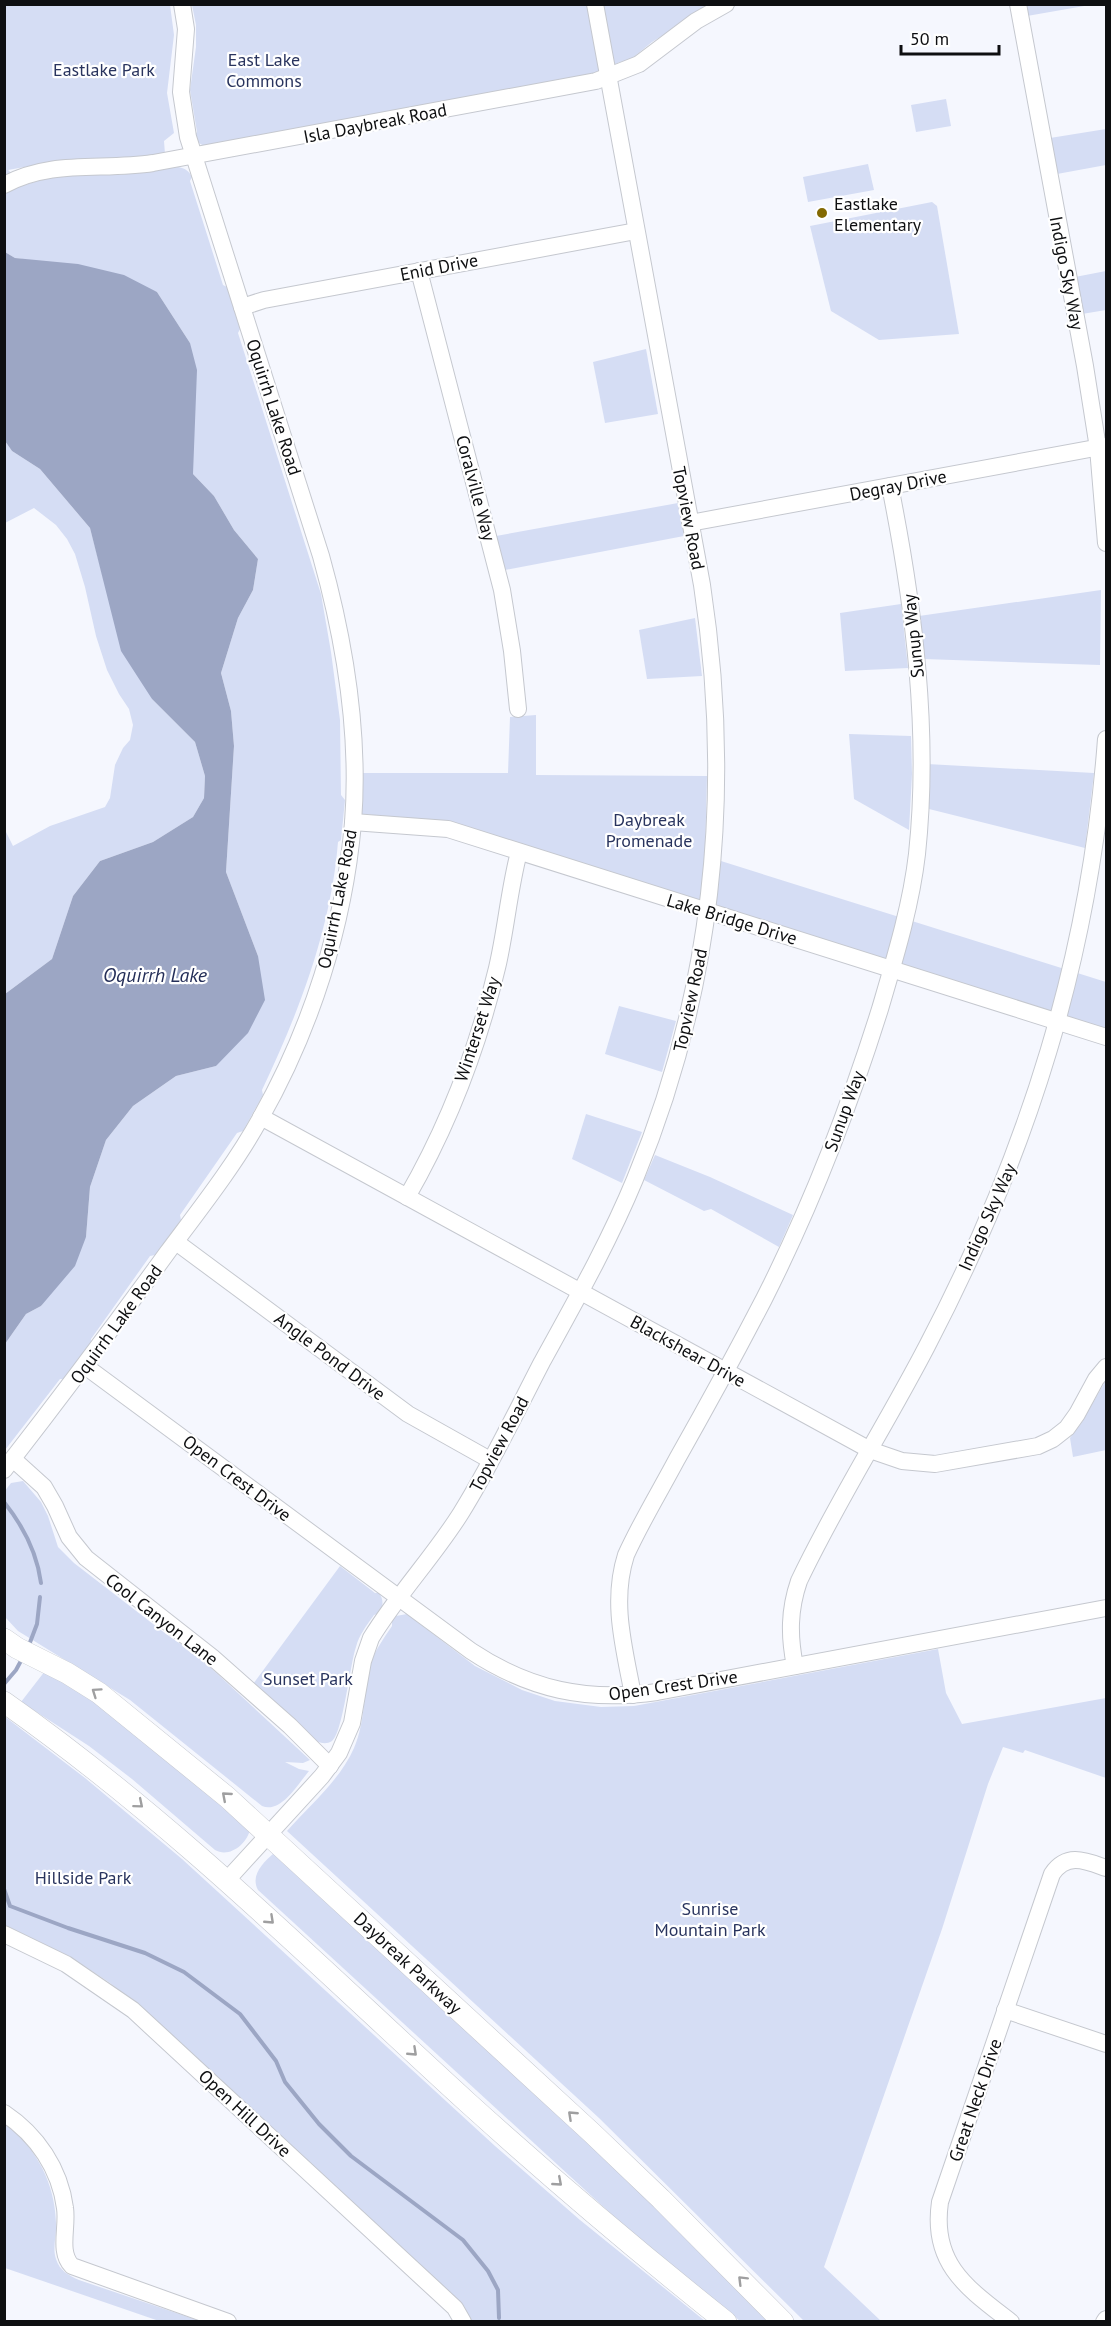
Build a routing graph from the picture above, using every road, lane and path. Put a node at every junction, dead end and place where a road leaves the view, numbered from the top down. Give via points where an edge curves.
1 (182, 4) edge
2 (594, 4) edge
3 (726, 4) edge
4 (1018, 4) edge
5 (608, 77) junction
6 (194, 156) junction
7 (8, 183) edge
8 (636, 231) junction
9 (419, 271) junction
10 (242, 307) junction
11 (1102, 447) edge
12 (890, 486) junction
13 (690, 524) junction
14 (1107, 543) edge
15 (518, 709) dead end
16 (1107, 739) edge
17 (353, 822) junction
18 (519, 852) junction
19 (708, 911) junction
20 (891, 969) junction
21 (1059, 1021) junction
22 (1107, 1036) edge
23 (261, 1117) junction
24 (407, 1197) junction
25 (176, 1242) junction
26 (580, 1291) junction
27 (85, 1366) junction
28 (1107, 1366) edge
29 (726, 1371) junction
30 (870, 1450) junction
31 (490, 1460) junction
32 (9, 1464) edge
33 (399, 1598) junction
34 (1107, 1608) edge
35 (4, 1639) edge
36 (795, 1666) junction
37 (633, 1695) junction
38 (9, 1705) edge
39 (330, 1766) junction
40 (270, 1835) junction
41 (1107, 1868) edge
42 (227, 1880) junction
43 (5, 1936) edge
44 (1005, 2010) junction
45 (1107, 2044) edge
46 (4, 2113) edge
47 (228, 2322) edge
48 (463, 2322) edge
49 (726, 2322) edge
50 (783, 2322) edge
51 (1011, 2322) edge

1 - 6 street, Oquirrh Lake Road via 186,29 181,99
2 - 5 street, Topview Road
3 - 5 street, Isla Daybreak Road via 696,21 639,64
4 - 11 street, Indigo Sky Way
5 - 6 street, Isla Daybreak Road
5 - 8 street, Topview Road
6 - 7 street, Isla Daybreak Road via 136,166 65,166
6 - 10 street, Oquirrh Lake Road
8 - 9 street, Enid Drive
8 - 13 street, Topview Road
9 - 10 street, Enid Drive
9 - 15 street, Coralville Way via 502,590
10 - 17 street, Oquirrh Lake Road via 338,621 351,708
11 - 12 street, Degray Drive
11 - 14 street, Indigo Sky Way
12 - 13 street, Degray Drive
12 - 20 street, Sunup Way via 913,634 921,765 914,872
13 - 19 street, Topview Road via 710,640 716,710 717,798
16 - 21 street, Indigo Sky Way via 1093,861
17 - 18 street, Lake Bridge Drive via 448,829
17 - 23 street, Oquirrh Lake Road via 341,900 323,972 298,1042
18 - 19 street, Lake Bridge Drive
18 - 24 street, Winterset Way via 496,969 475,1043 448,1115
19 - 20 street, Lake Bridge Drive
19 - 26 street, Topview Road via 684,1031 663,1104 626,1199
20 - 21 street, Lake Bridge Drive
20 - 29 street, Sunup Way via 856,1081 820,1174 779,1268
21 - 22 street, Lake Bridge Drive
21 - 30 street, Indigo Sky Way via 1035,1101 998,1197 928,1345
23 - 24 street, Blackshear Drive
23 - 25 street, Oquirrh Lake Road
24 - 26 street, Blackshear Drive
25 - 27 street, Oquirrh Lake Road
25 - 31 street, Angle Pond Drive via 416,1420
26 - 29 street, Blackshear Drive
26 - 31 street, Topview Road
27 - 32 street, Oquirrh Lake Road
27 - 33 street, Open Crest Drive
28 - 30 street, Blackshear Drive via 1067,1428 1038,1446 935,1464 902,1461
29 - 30 street, Blackshear Drive
29 - 37 street, Sunup Way via 632,1541 622,1568 618,1612
30 - 36 street, Indigo Sky Way via 798,1581 790,1618
31 - 33 street, Topview Road via 458,1518
32 - 39 street, Cool Canyon Lane via 44,1487 69,1537 86,1558 212,1657
33 - 37 street, Open Crest Drive via 483,1659 526,1681 578,1694
33 - 39 street, Topview Road via 366,1649 352,1723
34 - 36 street, Open Crest Drive
40 -> 35 main road, Daybreak Parkway via 128,1715 83,1683
36 - 37 street, Open Crest Drive
38 -> 42 main road via 127,1794
39 - 40 street, Topview Road
40 - 42 street, Topview Road
50 -> 40 main road, Daybreak Parkway via 633,2172
41 - 44 street, Great Neck Drive via 1084,1860 1064,1862 1056,1869
42 -> 49 main road via 542,2169
43 - 48 street, Open Hill Drive via 73,1968 133,2010 454,2308
44 - 45 street
44 - 51 street, Great Neck Drive via 944,2190 938,2228 943,2251 959,2279
46 - 47 street via 32,2136 52,2166 65,2208 64,2253 72,2266

